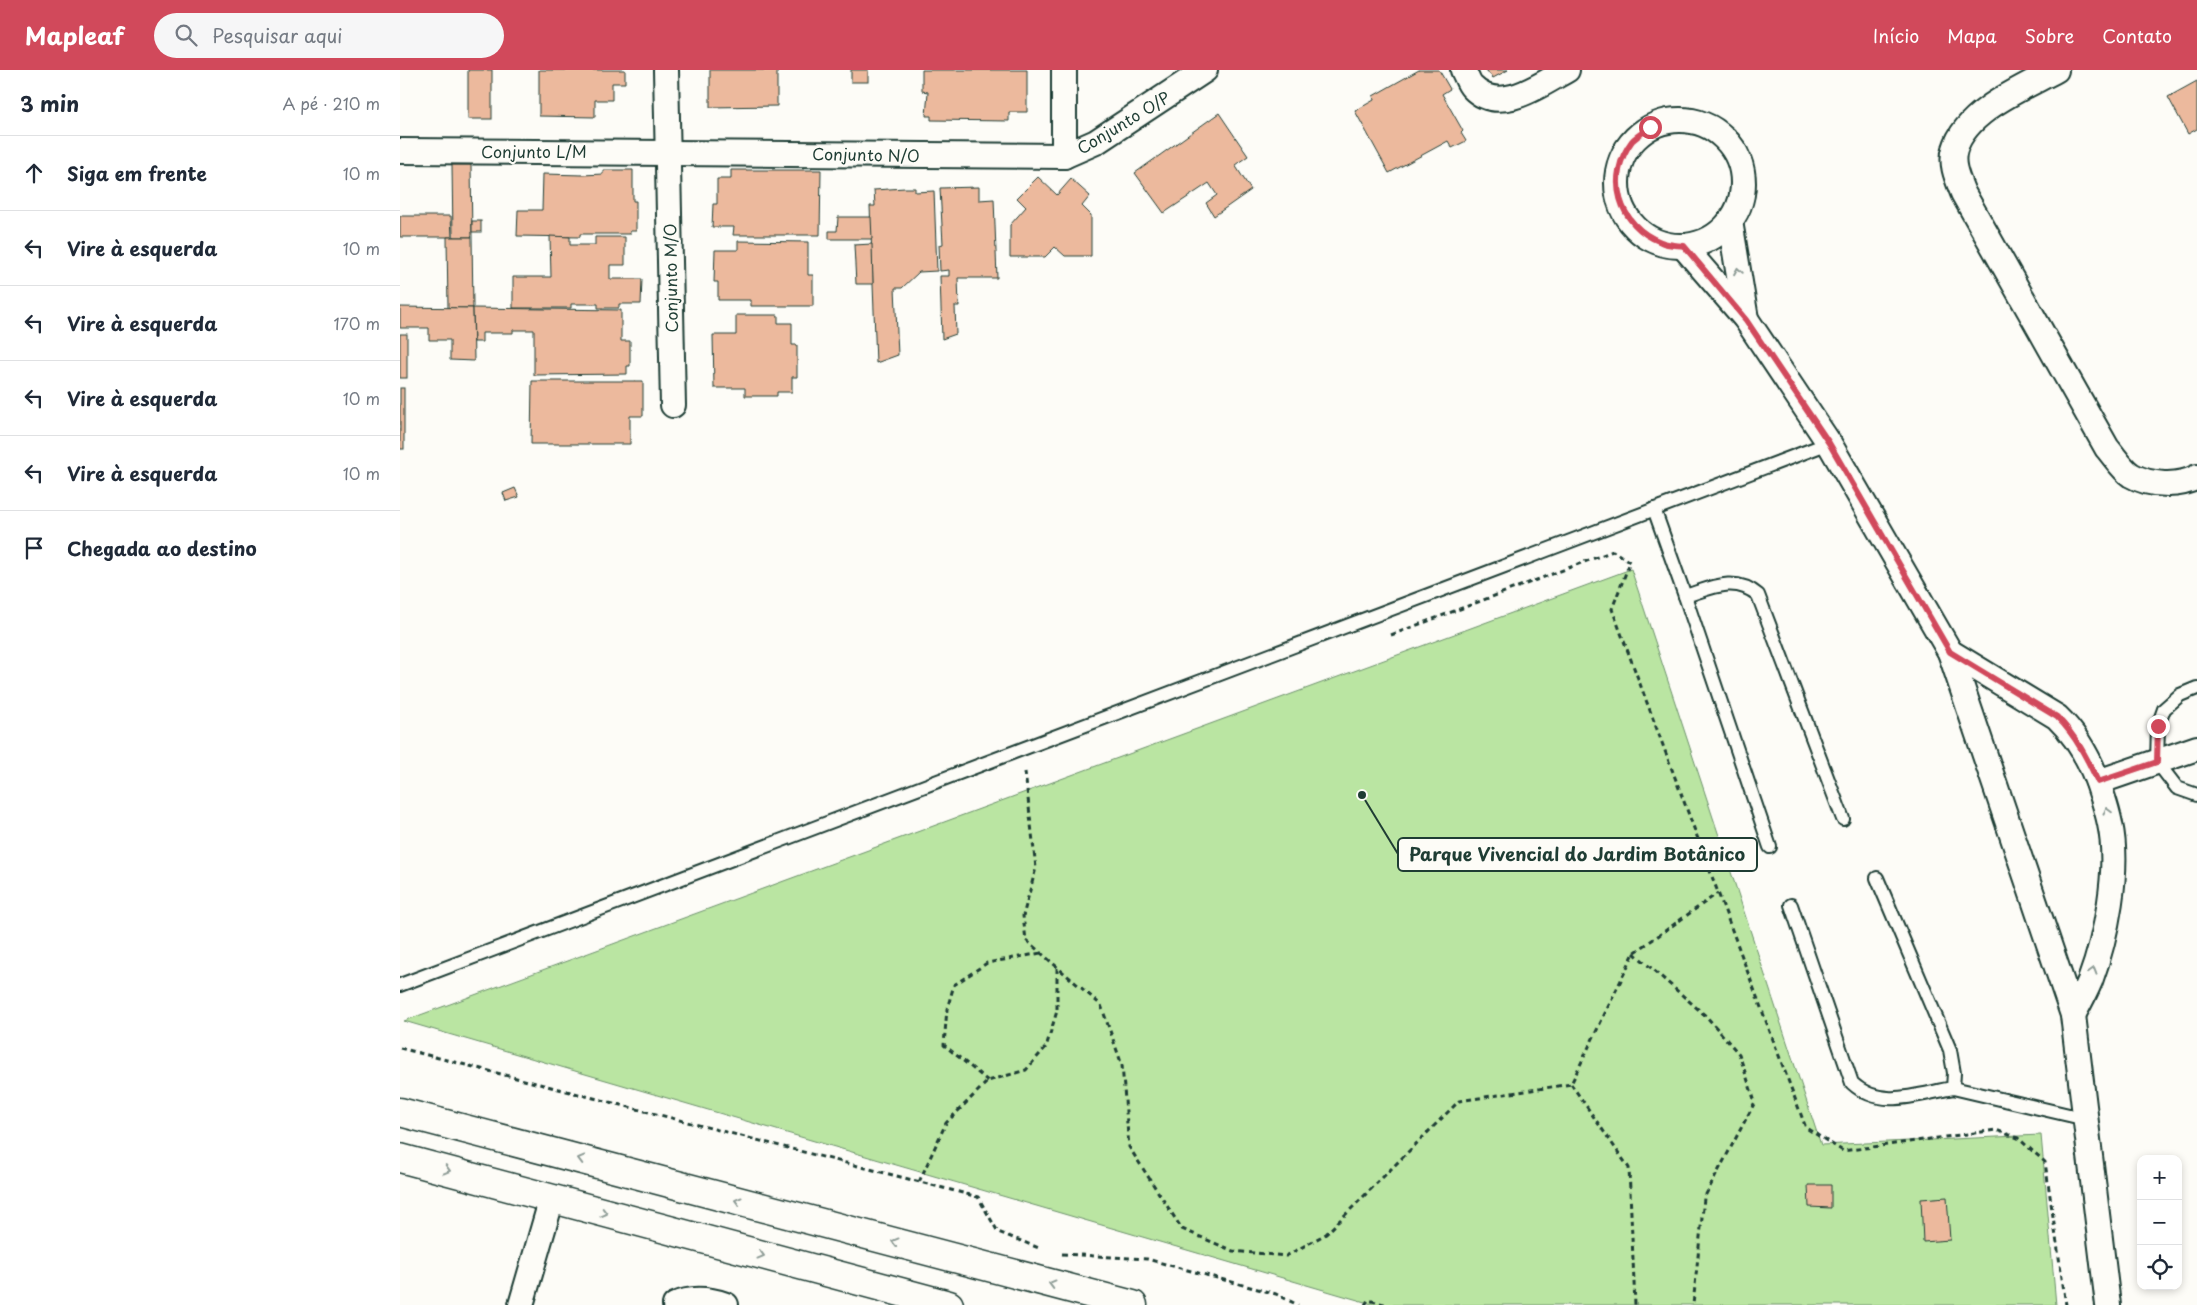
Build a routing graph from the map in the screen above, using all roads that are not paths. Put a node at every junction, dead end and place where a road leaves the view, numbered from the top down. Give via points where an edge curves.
1 (666, 70) edge
2 (1064, 70) edge
3 (1205, 70) edge
4 (1463, 70) edge
5 (1567, 70) edge
6 (2056, 70) edge
7 (400, 151) edge
8 (668, 152) junction
9 (1064, 156) junction
10 (1730, 222) junction
11 (1684, 246) junction
12 (1746, 320) junction
13 (673, 405) dead end
14 (1829, 443) junction
15 (2197, 476) edge
16 (1654, 509) junction
17 (1685, 596) junction
18 (1950, 652) junction
19 (2197, 688) edge
20 (2197, 748) edge
21 (2157, 762) junction
22 (2098, 782) junction
23 (2197, 795) edge
24 (1843, 819) dead end
25 (1770, 847) dead end
26 (1877, 878) dead end
27 (1791, 906) dead end
28 (400, 985) edge
29 (2073, 1015) junction
30 (1953, 1088) junction
31 (400, 1112) edge
32 (2086, 1119) junction
33 (400, 1158) edge
34 (552, 1198) junction
35 (521, 1305) edge
36 (675, 1305) edge
37 (726, 1305) edge
38 (949, 1305) edge
39 (1133, 1305) edge
40 (2108, 1305) edge

1 - 8 street, Conjunto M/O
2 - 9 street
3 - 9 street, Conjunto O/P via 1096,142
4 - 5 street via 1472,87 1498,99 1516,98
6 - 15 street via 1981,113 1965,129 1954,150 1954,171 1963,193 2107,448 2131,475 2155,483 2185,483
7 - 8 street, Conjunto L/M
8 - 9 street, Conjunto N/O
8 - 13 street, Conjunto M/O
10 - 11 street via 1709,239
10 - 11 street via 1740,203 1744,182 1739,161 1729,142 1712,128 1692,121 1671,120 1650,127 1633,140 1622,158 1617,178 1619,199 1628,218 1643,234 1662,243
12 -> 10 street
11 - 12 street
12 - 14 street
14 - 16 lane
14 - 18 street
16 - 17 lane
16 - 28 lane
17 - 24 lane via 1735,583 1744,584 1758,595
17 - 25 lane
18 - 22 street via 2057,717 2083,750
18 - 29 street
19 - 21 lane via 2180,695 2164,708 2158,726
20 - 21 street
21 - 22 street
21 - 23 lane via 2177,788
29 -> 22 street via 2090,981 2112,891 2113,845
26 - 30 lane via 1950,1050
27 - 30 lane via 1852,1083 1862,1093 1890,1100
29 - 32 street
30 - 32 lane
39 -> 31 street
32 - 40 street
33 -> 34 street
34 - 35 street
34 -> 38 street
36 - 37 street via 684,1300 709,1299

